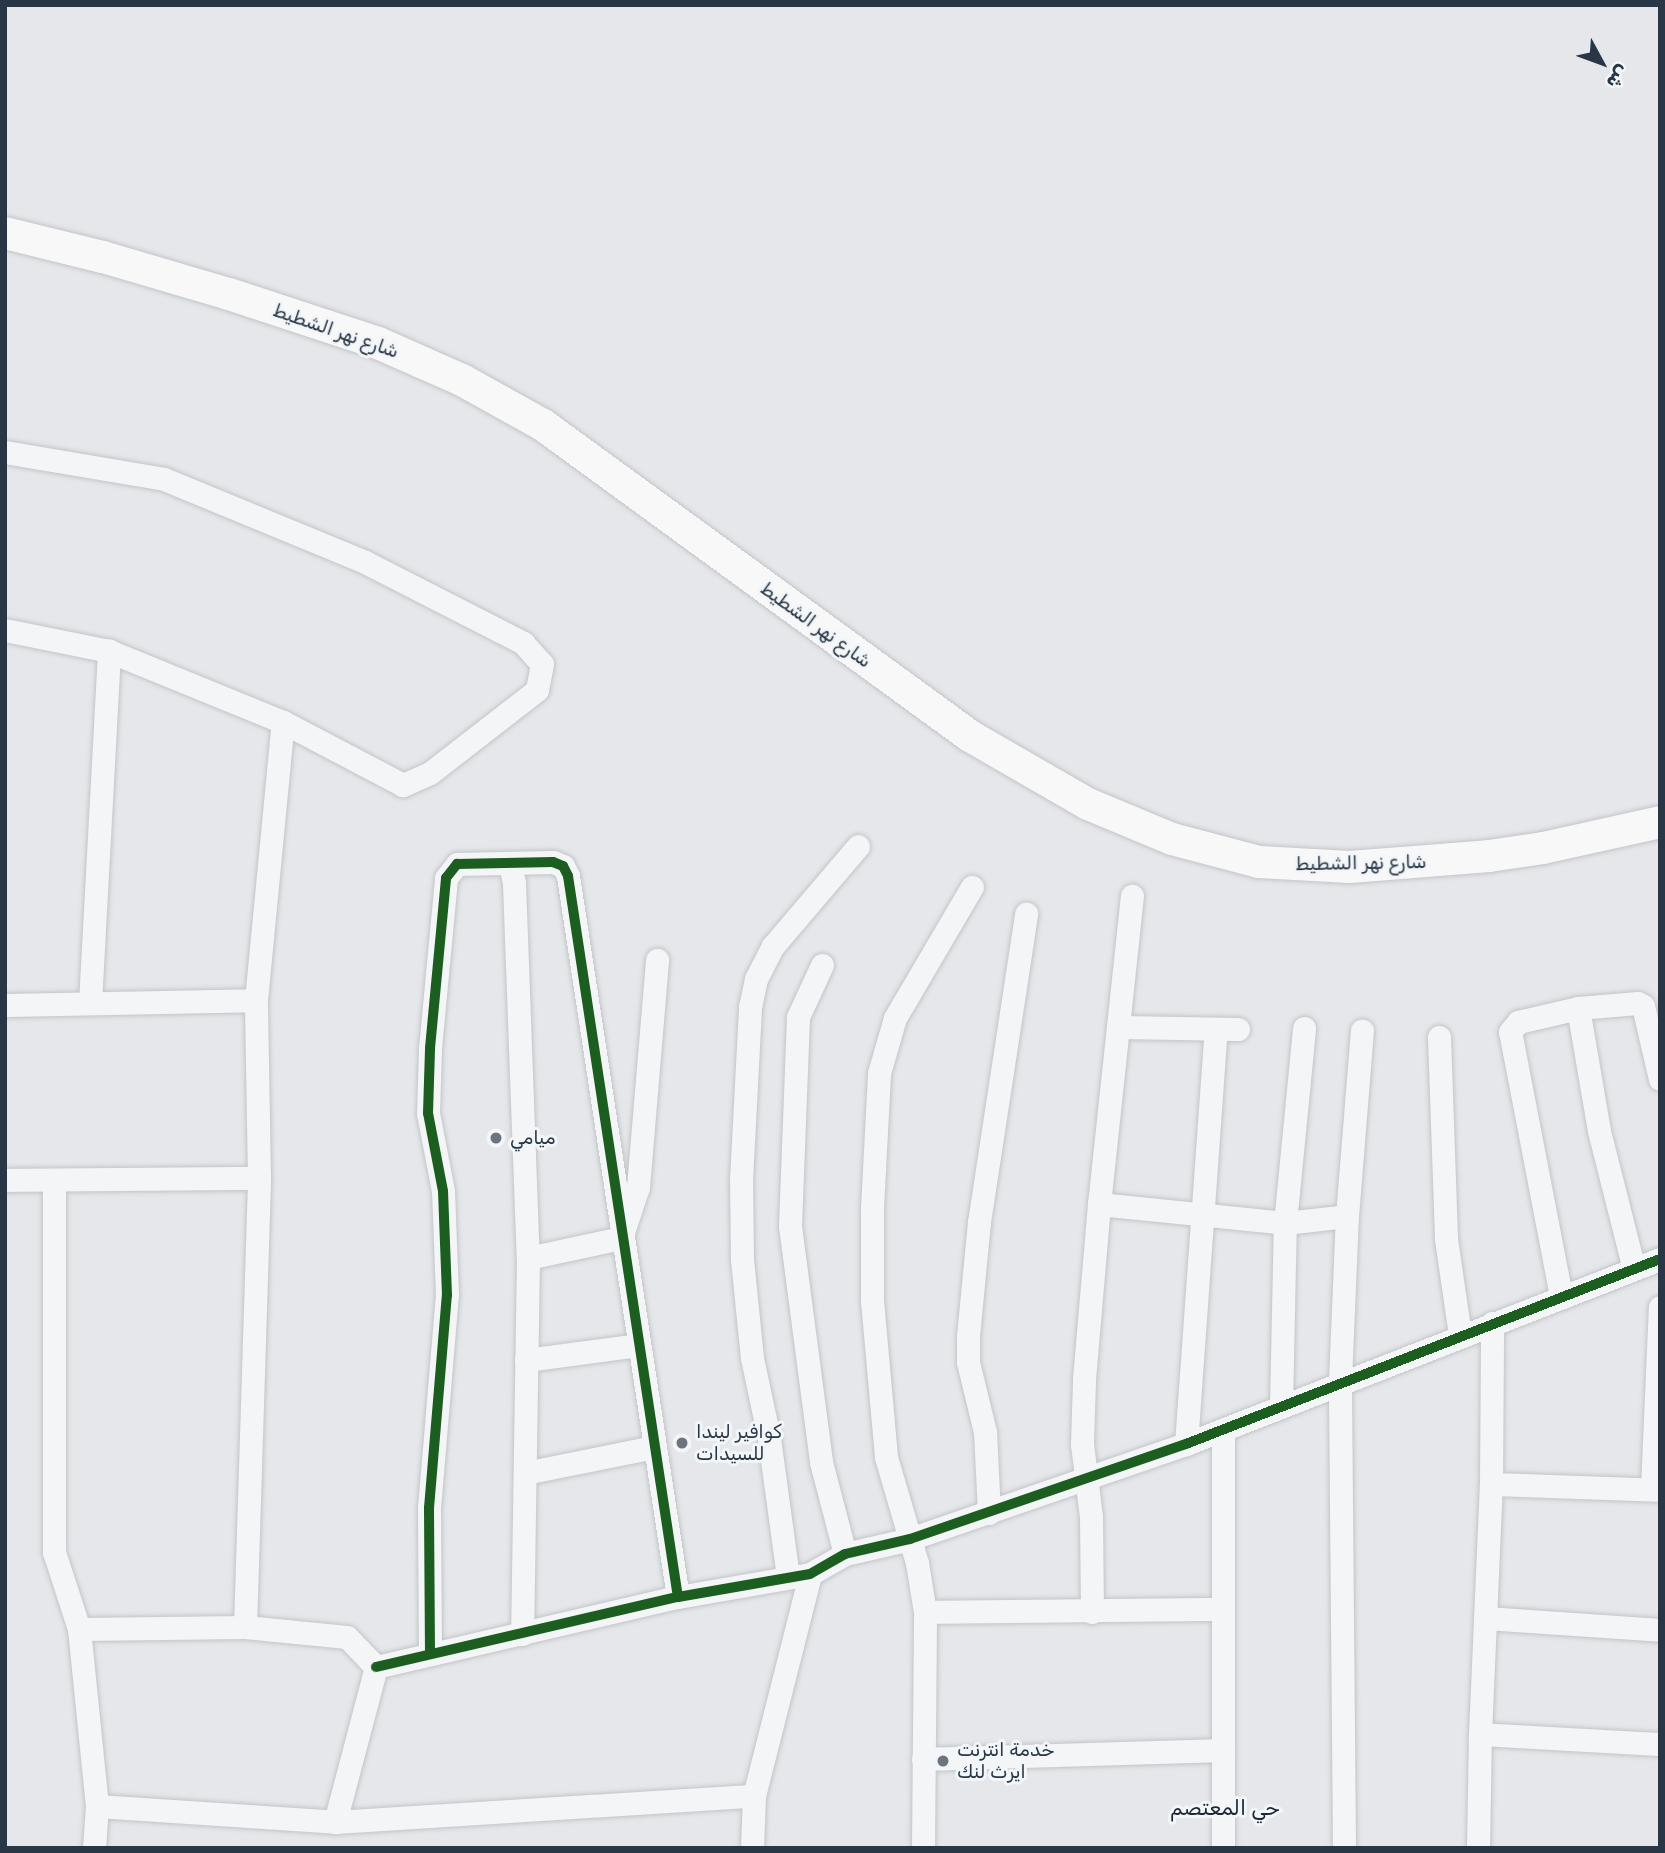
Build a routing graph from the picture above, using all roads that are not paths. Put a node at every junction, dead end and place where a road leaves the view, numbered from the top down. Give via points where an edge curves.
1 (5, 233) edge
2 (5, 452) edge
3 (5, 630) edge
4 (109, 651) junction
5 (283, 722) junction
6 (1660, 822) edge
7 (858, 846) dead end
8 (510, 865) junction
9 (972, 887) dead end
10 (1132, 896) dead end
11 (1026, 914) dead end
12 (657, 960) dead end
13 (822, 965) dead end
14 (256, 1000) junction
15 (90, 1003) junction
16 (5, 1005) edge
17 (1578, 1008) junction
18 (1118, 1027) junction
19 (1304, 1028) dead end
20 (1362, 1031) dead end
21 (1439, 1037) dead end
22 (1660, 1079) edge
23 (259, 1178) junction
24 (5, 1180) edge
25 (54, 1181) junction
26 (1099, 1203) junction
27 (1347, 1216) junction
28 (1203, 1217) junction
29 (1285, 1223) junction
30 (621, 1238) junction
31 (528, 1258) junction
32 (1660, 1259) edge
33 (1634, 1269) junction
34 (1561, 1296) junction
35 (1660, 1307) edge
36 (1492, 1323) junction
37 (1460, 1335) junction
38 (638, 1345) junction
39 (526, 1360) junction
40 (1340, 1381) junction
41 (1281, 1407) junction
42 (1223, 1430) junction
43 (1186, 1444) junction
44 (654, 1447) junction
45 (524, 1473) junction
46 (1086, 1480) junction
47 (1491, 1484) junction
48 (1656, 1489) edge
49 (989, 1513) junction
50 (910, 1539) junction
51 (845, 1554) junction
52 (799, 1576) junction
53 (678, 1597) junction
54 (1220, 1609) junction
55 (925, 1612) junction
56 (1092, 1612) junction
57 (1486, 1618) junction
58 (245, 1627) junction
59 (79, 1629) junction
60 (1660, 1630) edge
61 (522, 1634) junction
62 (430, 1654) junction
63 (376, 1667) junction
64 (1480, 1734) junction
65 (1660, 1744) edge
66 (1222, 1750) junction
67 (923, 1759) junction
68 (754, 1796) junction
69 (97, 1806) junction
70 (335, 1822) junction
71 (94, 1848) edge
72 (752, 1848) edge
73 (923, 1848) edge
74 (1223, 1848) edge
75 (1344, 1848) edge
76 (1478, 1848) edge

1 - 6 main road, شارع نهر الشطيط via 242,298 378,343 462,380 543,425 970,736 1088,804 1172,839 1259,862 1350,867 1502,854
2 - 5 street via 164,479 365,562 523,643 542,664 537,690 430,773 403,785
3 - 4 street
4 - 5 street
4 - 15 street
5 - 14 street
7 - 52 street via 773,946 756,979 750,1007 741,1180 742,1259 752,1358
8 - 30 street via 553,862 563,866 568,876
8 - 31 street
8 - 62 street via 457,864 446,878 428,1112 443,1191 447,1295 429,1508
9 - 50 street via 895,1018 879,1073 872,1301 886,1457
10 - 18 street
11 - 49 street via 979,1222 968,1336 970,1372 985,1432
12 - 30 street via 640,1174
13 - 51 street via 798,1017 790,1226 821,1462
14 - 15 street
14 - 23 street
15 - 16 street
17 - 22 street via 1643,1006
17 - 33 street via 1599,1131
17 - 34 street via 1518,1022 1510,1032
18 - 26 street
18 - 28 street via 1227,1029
19 - 29 street
20 - 27 street
21 - 37 street via 1446,1239
23 - 25 street
23 - 58 street
24 - 25 street
25 - 59 street via 54,1552
26 - 28 street
26 - 46 street via 1084,1379
27 - 29 street
27 - 40 street
28 - 29 street
28 - 43 street
29 - 41 street
30 - 31 street
30 - 38 street
31 - 39 street
32 - 33 street
33 - 34 street
34 - 36 street
35 - 48 street
36 - 37 street
36 - 47 street
37 - 40 street
38 - 39 street
38 - 44 street
39 - 45 street
40 - 41 street
40 - 75 street
41 - 42 street
42 - 43 street
42 - 54 street
43 - 46 street
44 - 45 street
44 - 53 street
45 - 61 street
46 - 49 street
46 - 56 street
47 - 48 street
47 - 57 street
49 - 50 street
50 - 51 street
50 - 55 street
51 - 52 street
52 - 53 street
52 - 68 street
53 - 61 street
54 - 56 street
54 - 66 street
55 - 56 street
55 - 67 street
57 - 60 street
57 - 64 street
58 - 59 street
58 - 63 street via 347,1637
59 - 69 street
61 - 62 street
62 - 63 street
63 - 70 street
64 - 65 street
64 - 76 street
66 - 67 street
66 - 74 street
67 - 73 street
68 - 70 street
68 - 72 street
69 - 70 street
69 - 71 street

